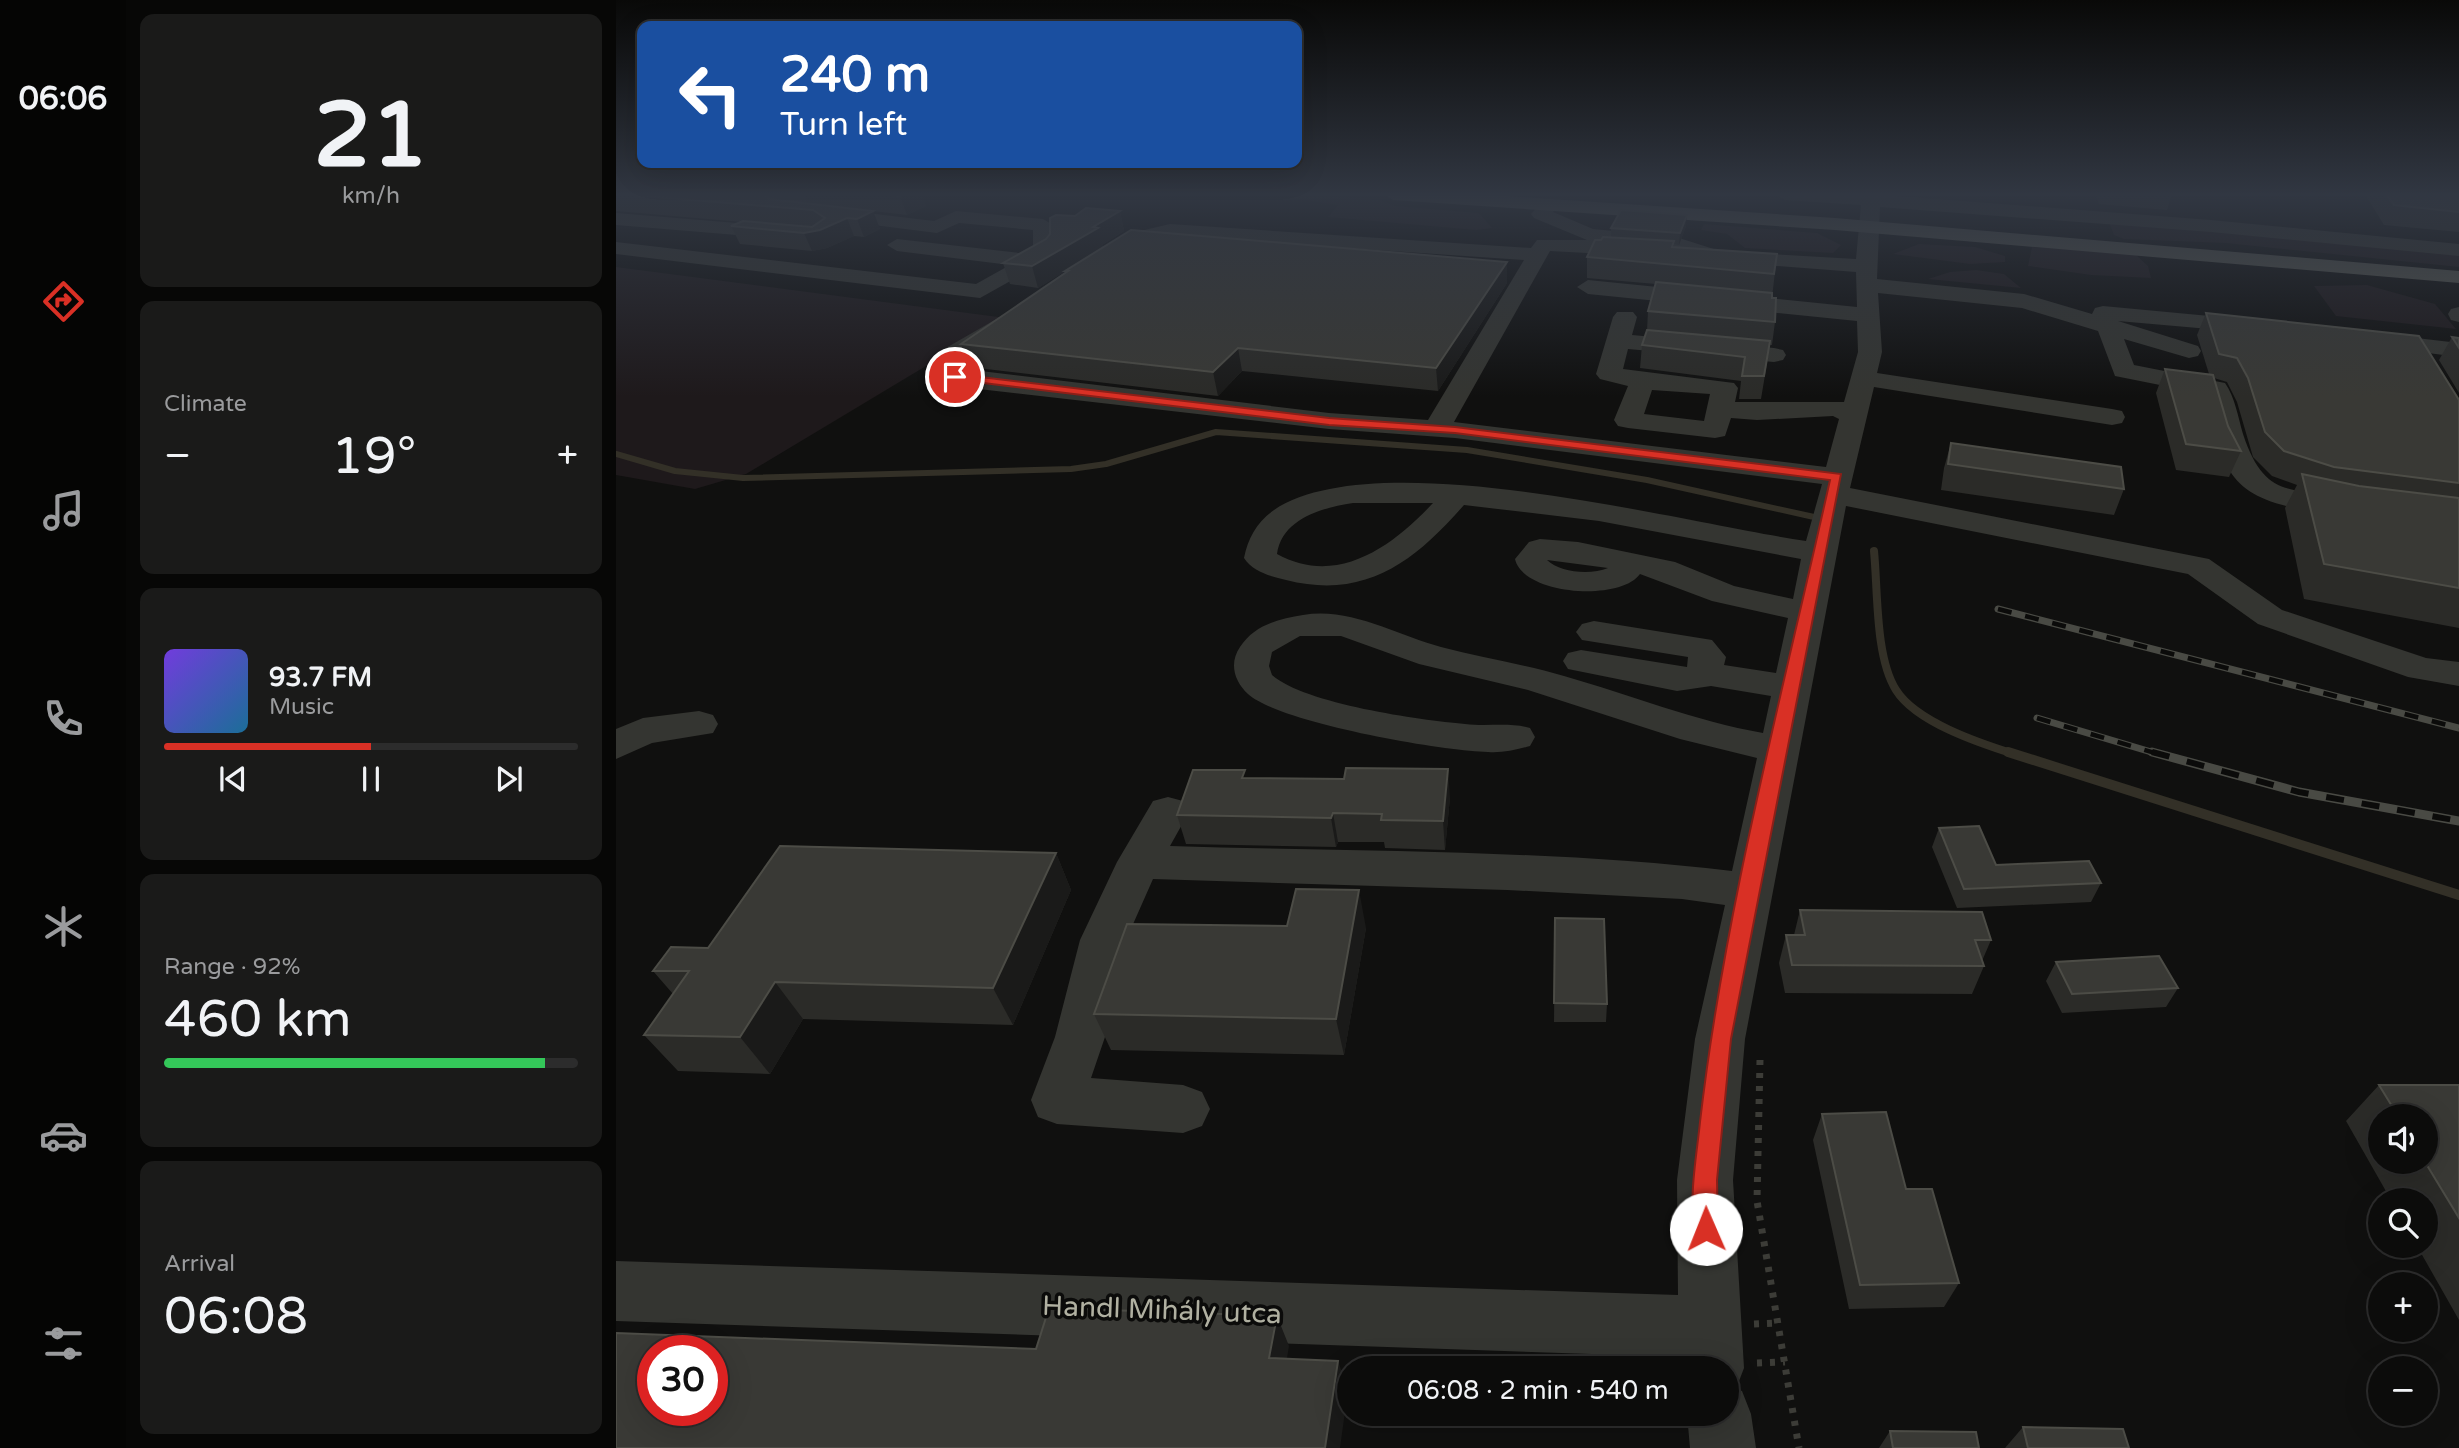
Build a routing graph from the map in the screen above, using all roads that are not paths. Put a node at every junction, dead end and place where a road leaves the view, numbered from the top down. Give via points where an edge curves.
1 (732, 262) edge
2 (874, 262) edge
3 (1020, 262) edge
4 (1101, 262) edge
5 (1535, 262) edge
6 (1743, 262) edge
7 (1868, 262) edge
8 (2315, 262) edge
9 (1089, 269) edge
10 (849, 275) junction
11 (2459, 277) edge
12 (1652, 281) junction
13 (1588, 287) dead end
14 (1867, 289) junction
15 (1030, 306) edge
16 (1779, 306) junction
17 (2109, 327) junction
18 (2279, 329) edge
19 (2347, 337) edge
20 (1618, 341) junction
21 (2414, 345) junction
22 (2459, 350) edge
23 (2189, 351) dead end
24 (1774, 355) dead end
25 (2428, 369) edge
26 (1863, 377) junction
27 (1642, 381) junction
28 (1720, 409) junction
29 (1853, 416) junction
30 (2112, 417) dead end
31 (1436, 429) junction
32 (1835, 486) junction
33 (1454, 498) junction
34 (2363, 509) edge
35 (1819, 552) junction
36 (1388, 560) junction
37 (1629, 562) dead end
38 (1807, 612) junction
39 (1353, 629) junction
40 (1587, 647) dead end
41 (2459, 674) edge
42 (1792, 688) junction
43 (699, 724) dead end
44 (1516, 737) dead end
45 (616, 746) edge
46 (1779, 749) junction
47 (1168, 812) dead end
48 (1139, 862) junction
49 (1748, 890) junction
50 (1183, 1109) dead end
51 (616, 1291) edge
52 (1711, 1348) edge
53 (1720, 1426) edge
54 (1723, 1448) edge

1 - 10 street
2 - 10 street
3 - 10 street via 980,291
4 - 9 street
5 - 31 street
6 - 14 street
7 - 14 street
8 - 11 main road
12 - 13 street
12 - 16 street
12 - 16 street via 1782,273
12 - 20 street
14 - 16 street
14 - 17 street via 2024,301
14 - 26 street via 1870,352
15 - 31 street via 948,357 944,373 998,384
17 - 18 street via 2103,313
17 - 23 street
17 - 34 street via 2124,371 2216,388 2245,474 2258,485 2308,501
19 - 21 street
20 - 24 street
20 - 27 street via 1609,374
21 - 22 street
21 - 25 street
26 - 29 street
26 - 30 street
27 - 28 street via 1725,388
27 - 28 street via 1629,420 1715,430
28 - 29 street via 1838,408
29 - 32 street
31 - 32 street
32 - 35 street
32 - 41 street via 2199,566 2270,617 2421,669
33 - 35 street via 1629,516
33 - 36 street
33 - 36 street via 1366,493 1330,499 1298,508 1277,523 1260,545 1260,558 1296,573 1360,573
35 - 38 street
36 - 39 street
37 - 38 street via 1664,569 1724,594
38 - 42 street
39 - 44 street via 1331,624 1284,628 1256,650 1252,675 1280,695 1377,722 1484,740
39 - 46 street via 1432,656 1556,686 1661,722
40 - 42 street via 1677,679 1698,678 1703,673
42 - 46 street
43 - 45 street via 643,731
46 - 49 street
47 - 48 street
48 - 49 street via 1507,873
48 - 50 street via 1103,940 1080,1037 1057,1100
49 - 52 street via 1720,1039 1705,1180
51 - 52 street, Handl Mihály utca
53 - 54 street

